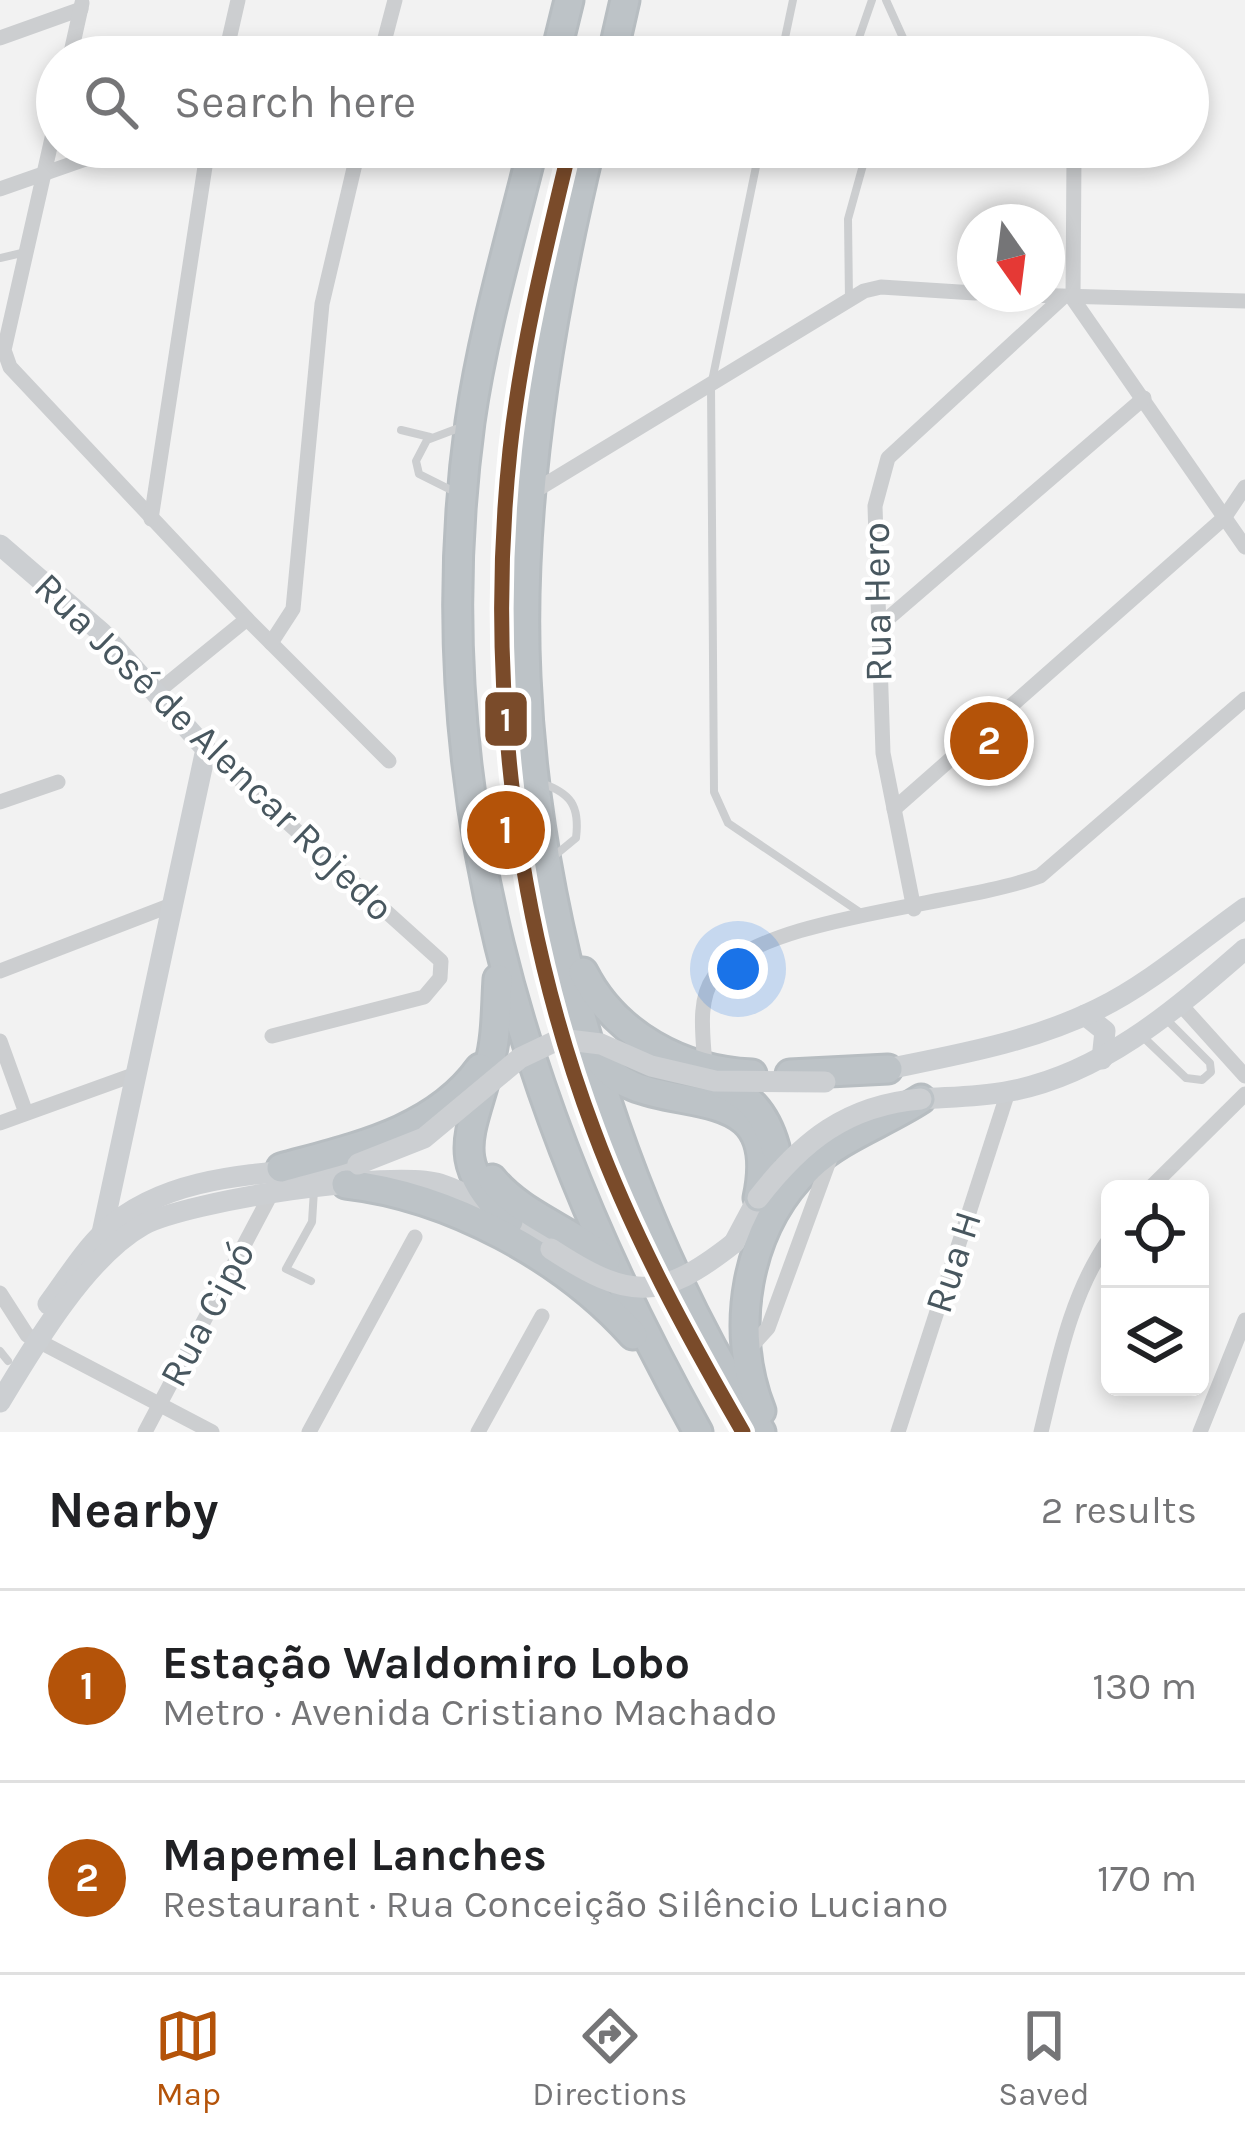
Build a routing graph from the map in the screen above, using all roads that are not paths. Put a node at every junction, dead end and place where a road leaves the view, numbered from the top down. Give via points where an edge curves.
1 (238, 0) edge
2 (394, 0) edge
3 (569, 0) edge
4 (626, 0) edge
5 (794, 0) edge
6 (872, 0) edge
7 (886, 0) edge
8 (82, 5) edge
9 (75, 36) edge
10 (230, 36) edge
11 (385, 36) edge
12 (560, 36) edge
13 (617, 36) edge
14 (786, 36) edge
15 (860, 36) edge
16 (902, 36) edge
17 (0, 38) edge
18 (46, 168) edge
19 (63, 168) edge
20 (205, 168) edge
21 (354, 168) edge
22 (528, 168) edge
23 (585, 168) edge
24 (756, 168) edge
25 (862, 168) edge
26 (1073, 168) edge
27 (44, 175) junction
28 (0, 189) edge
29 (26, 252) junction
30 (0, 258) edge
31 (957, 292) edge
32 (1067, 299) junction
33 (850, 301) junction
34 (1245, 301) edge
35 (3, 337) edge
36 (711, 386) junction
37 (1144, 398) junction
38 (470, 422) junction
39 (401, 430) dead end
40 (432, 437) junction
41 (1245, 488) edge
42 (533, 492) junction
43 (465, 497) junction
44 (1224, 518) junction
45 (151, 519) junction
46 (0, 545) edge
47 (1245, 547) edge
48 (247, 620) junction
49 (877, 628) junction
50 (271, 643) junction
51 (157, 693) junction
52 (1245, 699) edge
53 (206, 749) junction
54 (389, 760) dead end
55 (58, 782) dead end
56 (0, 802) edge
57 (894, 809) junction
58 (174, 904) junction
59 (914, 909) junction
60 (1243, 910) edge
61 (865, 915) junction
62 (565, 934) junction
63 (1245, 949) edge
64 (500, 957) junction
65 (0, 971) edge
66 (1114, 1001) junction
67 (1173, 1011) junction
68 (1085, 1015) junction
69 (1139, 1034) junction
70 (272, 1036) dead end
71 (0, 1041) edge
72 (589, 1042) junction
73 (494, 1044) junction
74 (1102, 1059) junction
75 (508, 1069) junction
76 (888, 1069) junction
77 (710, 1074) junction
78 (133, 1076) junction
79 (1245, 1076) edge
80 (1008, 1092) junction
81 (1245, 1094) edge
82 (921, 1099) junction
83 (26, 1113) junction
84 (0, 1123) edge
85 (834, 1148) junction
86 (281, 1168) junction
87 (1158, 1180) edge
88 (112, 1184) junction
89 (346, 1184) junction
90 (315, 1189) junction
91 (270, 1196) junction
92 (758, 1198) junction
93 (123, 1216) junction
94 (509, 1221) junction
95 (112, 1237) junction
96 (416, 1237) dead end
97 (757, 1244) junction
98 (598, 1253) junction
99 (1101, 1257) edge
100 (310, 1282) dead end
101 (0, 1293) edge
102 (542, 1316) dead end
103 (1245, 1320) edge
104 (33, 1338) junction
105 (746, 1352) junction
106 (3, 1363) edge
107 (660, 1364) junction
108 (0, 1402) edge
109 (160, 1405) junction
110 (145, 1432) edge
111 (212, 1432) edge
112 (309, 1432) edge
113 (478, 1432) edge
114 (698, 1432) edge
115 (765, 1432) edge
116 (898, 1432) edge
117 (1041, 1432) edge
118 (1200, 1432) edge

1 - 10 street
2 - 11 street
3 - 12 highway
4 - 13 highway
5 - 14 lane
6 - 15 lane
7 - 16 lane
8 - 9 street
8 - 17 street
18 - 27 street
19 - 27 street
20 - 45 street
21 - 50 street via 322,304 293,609
22 - 38 highway
23 - 42 highway via 557,283
24 - 36 lane
25 - 33 lane via 848,219
26 - 32 street
27 - 28 street
27 - 29 street
29 - 30 lane
29 - 35 street
31 - 33 street via 881,287
32 - 34 street
32 - 37 street
32 - 49 street, Rua Hero via 888,458 874,506
33 - 36 street
35 - 45 street via 10,368
36 - 42 street
36 - 61 lane via 714,792 728,823
37 - 44 street
37 - 49 street
38 - 40 lane
38 - 43 highway
39 - 40 lane
40 - 43 lane via 418,451 419,474
41 - 44 street
42 - 62 highway via 525,674 534,780
43 - 64 highway via 468,788
44 - 47 street
44 - 57 street
45 - 48 street
46 - 51 main road, Rua José de Alencar Rojedo
48 - 50 street
48 - 51 street
49 - 57 street, Rua Hero
50 - 54 street
51 - 53 main road, Rua José de Alencar Rojedo
52 - 59 street via 1040,876
53 - 58 main road
53 - 70 street, Rua José de Alencar Rojedo via 441,962 440,978 424,997
55 - 56 street
57 - 59 street, Rua Hero
58 - 65 street
58 - 78 main road
59 - 61 street
60 - 66 main road
61 - 77 street via 813,924 715,976 703,1005
62 - 72 highway
62 - 77 highway via 596,998 619,1021
63 - 67 main road
64 - 73 highway
64 - 98 highway
66 - 68 main road
66 - 69 main road via 1118,1024
67 - 69 main road
67 - 69 lane via 1210,1063 1202,1080 1186,1078
67 - 79 street
68 - 74 main road via 1105,1031
68 - 76 main road via 1003,1045
69 - 74 main road
71 - 83 street
72 - 92 highway, bridge via 618,1082 723,1106 738,1117 764,1162
72 - 115 highway via 654,1228 722,1370
73 - 86 highway via 460,1092 408,1128
73 - 94 highway via 466,1136 467,1160
74 - 80 main road
75 - 77 main road, bridge via 538,1045 582,1040 650,1066
75 - 86 main road, bridge via 409,1144 358,1164
75 - 98 highway via 483,1117 489,1175 514,1201
76 - 77 highway
76 - 77 main road, bridge via 825,1082
77 - 97 highway via 743,1093 774,1142 777,1178
78 - 83 street
78 - 88 main road
80 - 82 main road
80 - 116 street, Rua H
81 - 87 street
82 - 85 highway
82 - 92 main road, bridge via 847,1114 816,1134
83 - 84 street
85 - 97 highway via 807,1169
85 - 105 street via 767,1328
86 - 93 main road via 187,1188
88 - 93 main road
88 - 95 main road
89 - 90 main road
89 - 94 main road via 400,1178 445,1185
89 - 107 highway via 413,1194 478,1222 608,1306
90 - 91 main road
90 - 100 lane via 312,1222 286,1268
91 - 95 main road via 190,1209
91 - 109 street, Rua Cipó
92 - 94 main road, bridge via 734,1243 685,1280 656,1288 603,1282
93 - 95 main road
95 - 104 main road
96 - 112 street
97 - 105 highway
98 - 107 highway
99 - 117 street via 1066,1330
101 - 104 street
102 - 113 street
103 - 118 street
104 - 106 main road
104 - 108 main road
104 - 109 street
105 - 115 highway
107 - 114 highway
109 - 110 street, Rua Cipó
109 - 111 street

